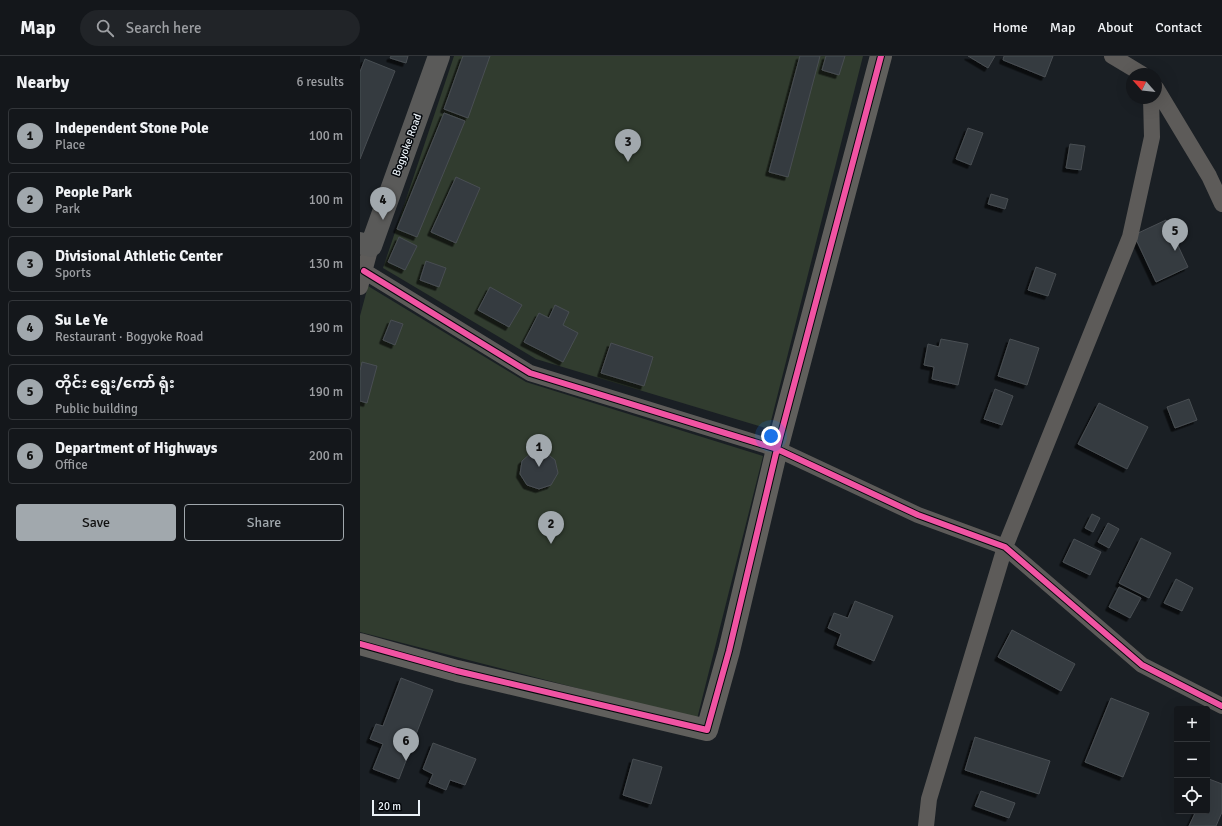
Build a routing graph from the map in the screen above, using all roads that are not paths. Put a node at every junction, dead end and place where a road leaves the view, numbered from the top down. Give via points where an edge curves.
1 (439, 56) edge
2 (881, 56) edge
3 (1112, 56) edge
4 (1132, 68) edge
5 (1162, 98) edge
6 (1151, 104) edge
7 (1222, 204) edge
8 (366, 245) edge
9 (364, 271) junction
10 (360, 287) edge
11 (777, 449) junction
12 (1005, 547) junction
13 (360, 644) edge
14 (1222, 706) edge
15 (926, 826) edge

1 - 8 highway, Bogyoke Road
2 - 11 street
3 - 4 street
5 - 7 street via 1209,176
6 - 12 street via 1152,137 1130,237
8 - 9 street
9 - 10 street
9 - 11 street via 530,373
11 - 12 street via 918,515
11 - 13 street via 729,651 707,730 457,671
12 - 14 street via 1142,666
12 - 15 street via 929,799

